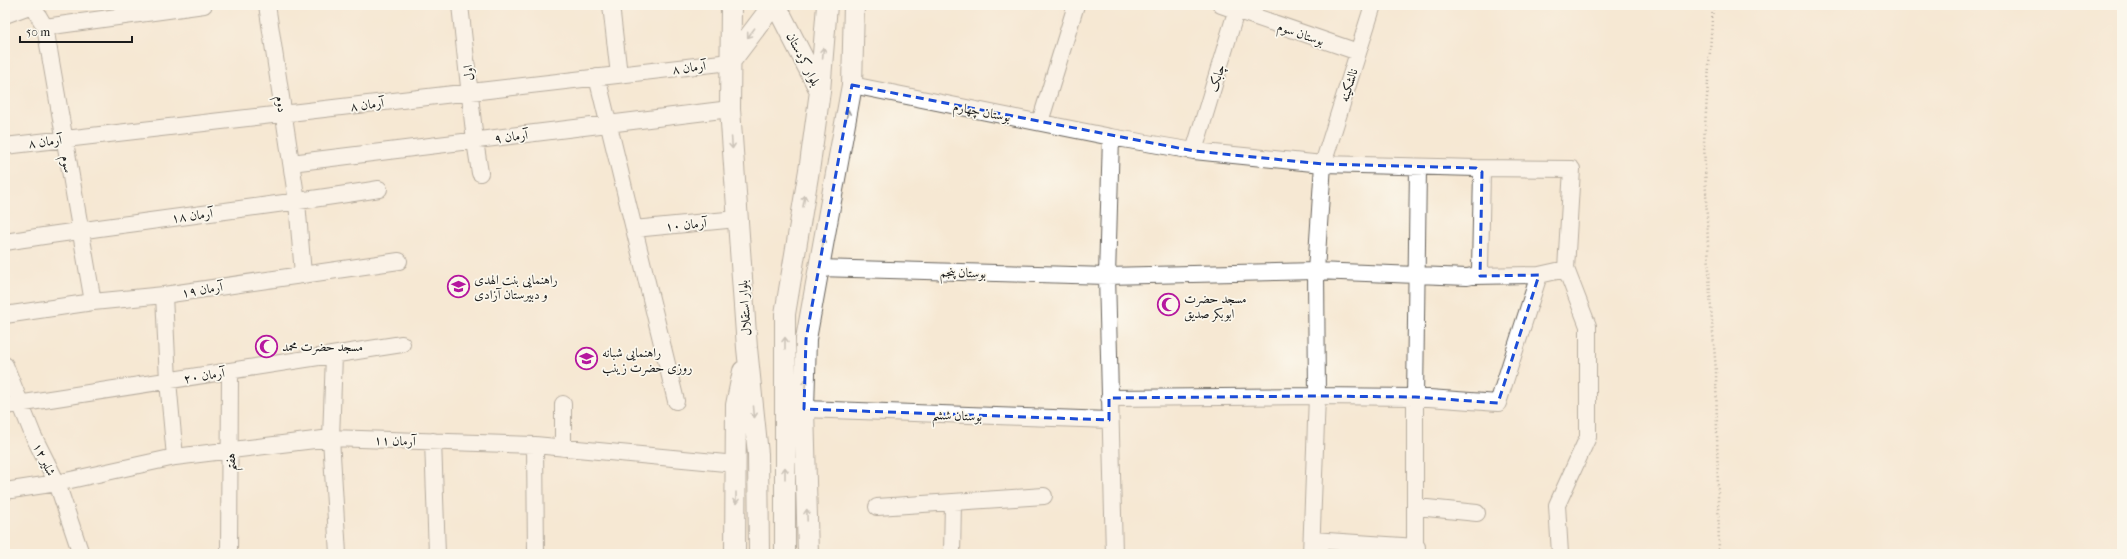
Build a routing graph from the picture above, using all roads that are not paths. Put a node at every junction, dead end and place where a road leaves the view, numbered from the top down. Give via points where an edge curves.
1 (32, 5) edge
2 (204, 5) edge
3 (267, 5) edge
4 (460, 5) edge
5 (611, 5) edge
6 (731, 5) edge
7 (773, 5) edge
8 (776, 5) edge
9 (827, 5) edge
10 (854, 5) edge
11 (1076, 5) edge
12 (1221, 5) edge
13 (1373, 5) edge
14 (186, 6) edge
15 (1237, 8) edge
16 (119, 11) edge
17 (5, 15) edge
18 (45, 27) junction
19 (1358, 52) junction
20 (730, 62) junction
21 (620, 75) junction
22 (597, 77) junction
23 (852, 85) junction
24 (471, 92) junction
25 (820, 92) junction
26 (730, 109) junction
27 (284, 114) junction
28 (1040, 122) junction
29 (609, 125) junction
30 (1111, 137) junction
31 (64, 139) junction
32 (475, 141) junction
33 (5, 146) edge
34 (1194, 150) junction
35 (292, 163) junction
36 (1323, 164) junction
37 (1418, 167) junction
38 (1476, 168) junction
39 (480, 173) dead end
40 (379, 189) dead end
41 (297, 202) junction
42 (738, 219) junction
43 (634, 229) junction
44 (80, 230) junction
45 (5, 242) edge
46 (399, 261) dead end
47 (818, 268) junction
48 (1566, 269) junction
49 (1316, 271) junction
50 (303, 274) junction
51 (1417, 274) junction
52 (1539, 275) junction
53 (1107, 276) junction
54 (1473, 276) junction
55 (164, 295) junction
56 (93, 302) junction
57 (5, 315) edge
58 (402, 344) dead end
59 (747, 348) junction
60 (334, 355) junction
61 (5, 365) edge
62 (230, 371) junction
63 (168, 381) junction
64 (1317, 396) junction
65 (1415, 397) junction
66 (1109, 398) junction
67 (676, 401) dead end
68 (563, 404) dead end
69 (13, 405) edge
70 (804, 409) junction
71 (1109, 420) junction
72 (331, 438) junction
73 (433, 441) junction
74 (535, 445) junction
75 (563, 448) junction
76 (230, 452) junction
77 (176, 457) junction
78 (736, 464) junction
79 (57, 483) junction
80 (5, 491) edge
81 (1044, 496) dead end
82 (953, 502) junction
83 (877, 507) dead end
84 (1417, 507) junction
85 (1478, 513) dead end
86 (1312, 547) edge
87 (1416, 550) edge
88 (81, 554) edge
89 (229, 554) edge
90 (338, 554) edge
91 (437, 554) edge
92 (536, 554) edge
93 (735, 554) edge
94 (759, 554) edge
95 (785, 554) edge
96 (808, 554) edge
97 (952, 554) edge
98 (1114, 554) edge
99 (1560, 554) edge

1 - 17 street
1 - 18 street
2 - 14 street
3 - 27 street, دوم
4 - 24 street, اول
5 - 21 street
6 - 20 main road
7 -> 20 main road
8 - 25 main road, بلوار کردستان
25 -> 9 main road
10 - 23 main road
11 - 28 street
12 - 15 street, بوستان سوم
13 - 19 street, نالشکینه
14 - 16 street
15 - 19 street, بوستان سوم
15 - 34 street, چابک
16 - 18 street
18 - 31 street, سوم
19 - 36 street, نالشکینه
20 - 21 street, آرمان ۸
20 - 26 main road, بلوار استقلال
21 - 22 street, آرمان ۸
22 - 24 street, آرمان ۸
22 - 29 street
23 - 28 street, بوستان چهارم
47 -> 23 main road
24 - 27 street, آرمان ۸
24 - 32 street, اول
95 -> 25 main road via 785,314
26 - 29 street, آرمان ۹
26 -> 42 main road, بلوار استقلال
27 - 31 street, آرمان ۸
27 - 35 street, دوم
28 - 30 street, بوستان چهارم
29 - 32 street, آرمان ۹
29 - 43 street
30 - 34 street, بوستان چهارم
30 - 53 street
31 - 33 street, آرمان ۸
31 - 44 street, سوم
32 - 35 street, آرمان ۹
32 - 39 street, اول
34 - 36 street, بوستان چهارم
35 - 41 street, دوم
36 - 37 street, بوستان چهارم
36 - 49 street, نالشکینه
37 - 38 street, بوستان چهارم
37 - 51 street
38 - 48 street, بوستان چهارم via 1572,169
38 - 54 street via 1482,172 1480,269
40 - 41 street, آرمان ۱۸
41 - 44 street, آرمان ۱۸
41 - 50 street, دوم
42 - 43 street, آرمان ۱۰
42 - 59 main road, بلوار استقلال
43 - 67 street
44 - 45 street, آرمان ۱۸
44 - 56 street, سوم
46 - 50 street, آرمان ۱۹
47 - 53 street, بوستان پنجم
70 -> 47 main road via 806,339
48 - 52 street, بوستان پنجم
48 - 99 street via 1588,326 1588,437 1557,504
49 - 51 street, بوستان پنجم
49 - 53 street, بوستان پنجم
49 - 64 street, نالشکینه
50 - 55 street, آرمان ۱۹
51 - 54 street, بوستان پنجم
51 - 65 street
52 - 54 street, بوستان پنجم
52 - 65 street via 1498,404
53 - 66 street
55 - 56 street, آرمان ۱۹
55 - 63 street
56 - 57 street, آرمان ۱۹
58 - 60 street, آرمان ۲۰
59 - 78 main road via 736,405
59 -> 94 main road, بلوار استقلال via 758,454
60 - 62 street, آرمان ۲۰
60 - 72 street
61 - 69 street, شلیر ۱۲
62 - 63 street, آرمان ۲۰
62 - 76 street, هفتم
63 - 69 street, آرمان ۲۰
63 - 77 street
64 - 65 street
64 - 66 street
64 - 86 street, نالشکینه
65 - 84 street
66 - 71 street
68 - 75 street
69 - 79 street, شلیر ۱۲
70 - 71 street, بوستان ششم
96 -> 70 main road
71 - 98 street
72 - 73 street, آرمان ۱۱
72 - 76 street, آرمان ۱۱
72 - 90 street
73 - 74 street, آرمان ۱۱
73 - 91 street
74 - 75 street, آرمان ۱۱
74 - 92 street
75 - 78 street, آرمان ۱۱
76 - 77 street, آرمان ۱۱
76 - 89 street, هفتم
77 - 79 street, آرمان ۱۱
78 -> 93 main road
79 - 80 street, آرمان ۱۱
79 - 88 street, شلیر ۱۲
81 - 82 street
82 - 83 street
82 - 97 street
84 - 85 street
84 - 87 street
86 - 87 street

